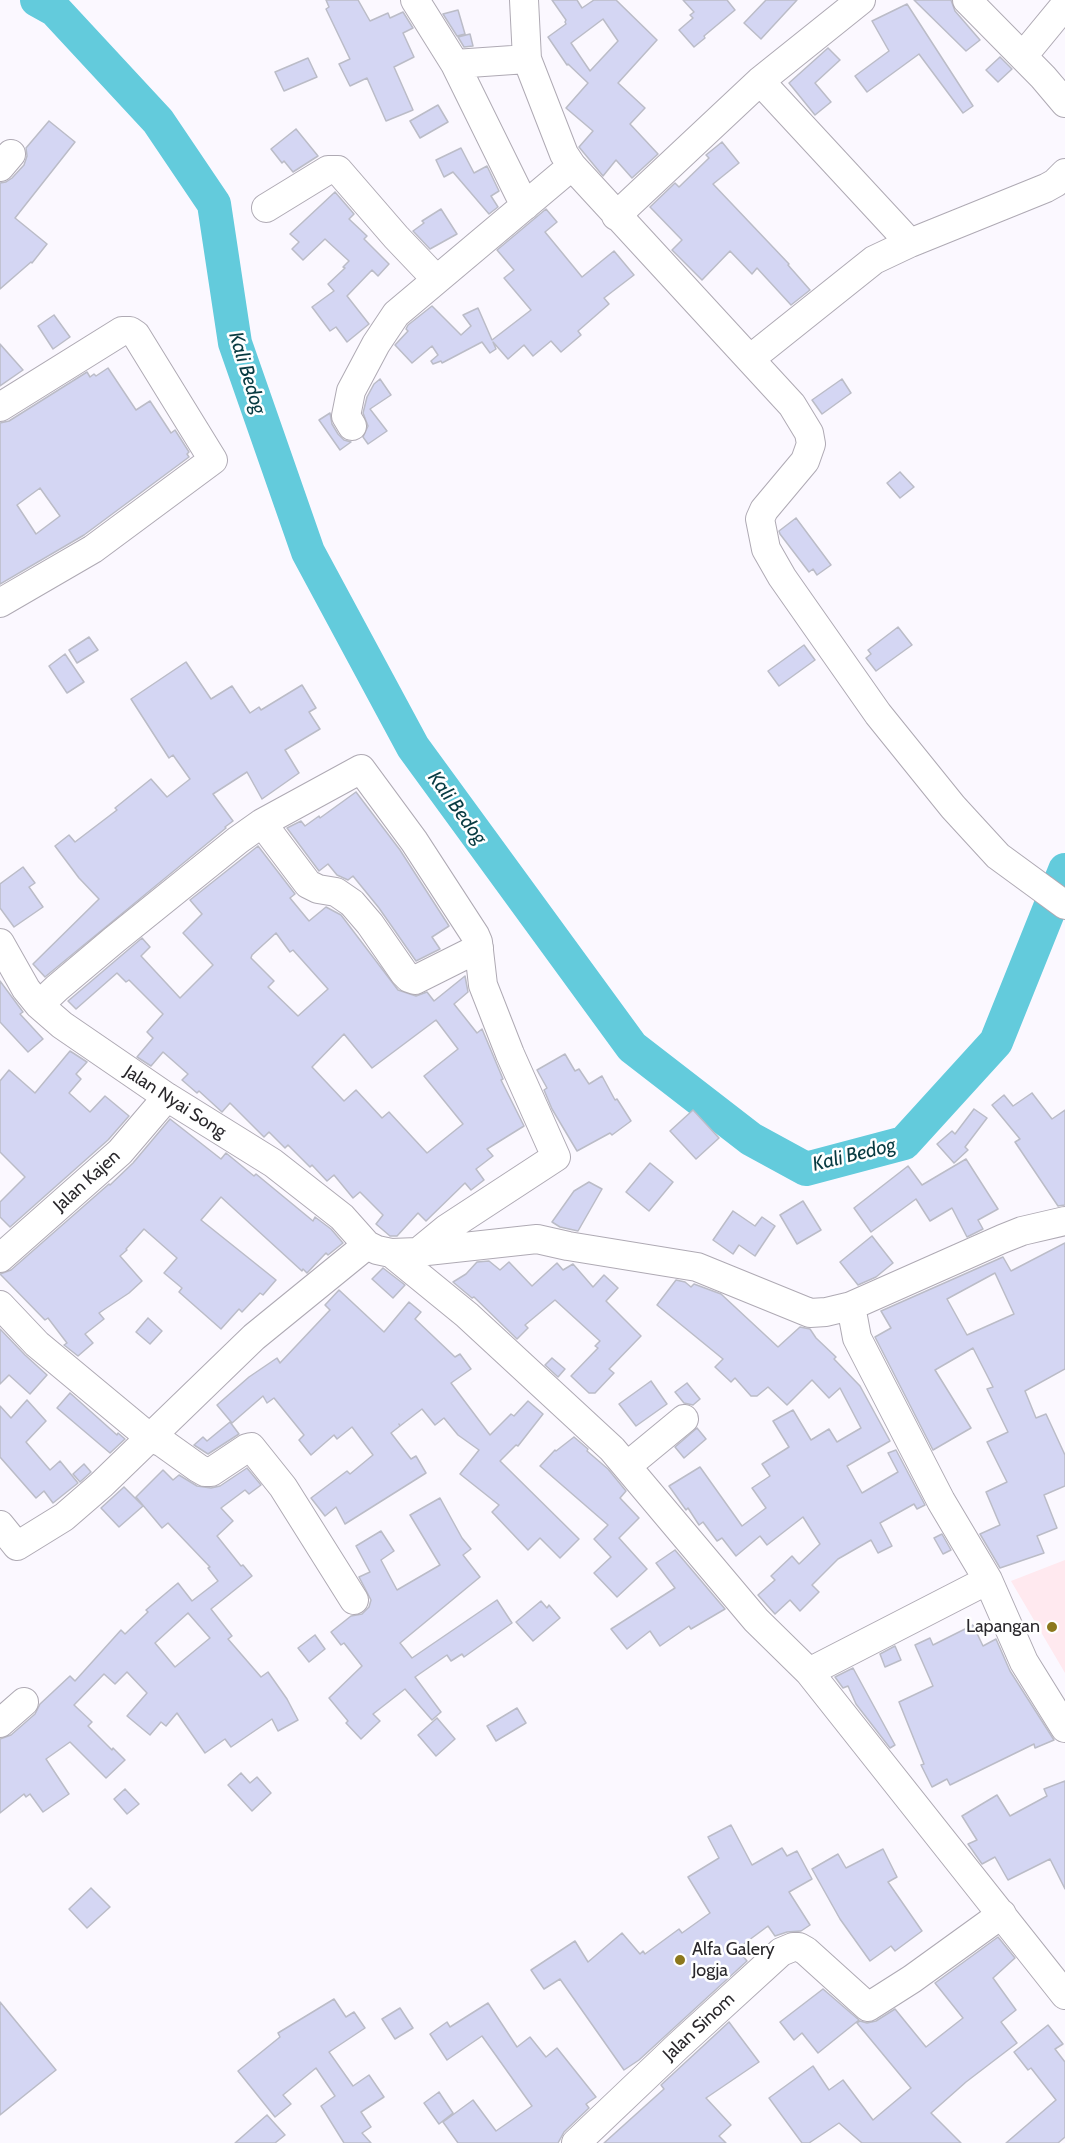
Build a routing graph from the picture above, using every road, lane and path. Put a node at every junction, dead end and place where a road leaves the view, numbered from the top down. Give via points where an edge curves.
1 (415, 0) edge
2 (524, 0) edge
3 (861, 0) edge
4 (967, 0) edge
5 (1065, 5) edge
6 (1023, 56) junction
7 (527, 59) junction
8 (455, 64) junction
9 (760, 81) junction
10 (1065, 103) edge
11 (572, 166) junction
12 (1062, 186) edge
13 (525, 206) junction
14 (267, 208) dead end
15 (616, 216) junction
16 (910, 243) junction
17 (436, 279) junction
18 (750, 359) junction
19 (0, 407) edge
20 (352, 426) dead end
21 (0, 603) edge
22 (262, 823) junction
23 (1065, 905) edge
24 (0, 944) edge
25 (479, 948) junction
26 (39, 1005) junction
27 (167, 1097) junction
28 (1065, 1221) edge
29 (392, 1250) junction
30 (0, 1258) edge
31 (0, 1305) edge
32 (851, 1306) junction
33 (810, 1313) junction
34 (856, 1338) junction
35 (684, 1419) dead end
36 (149, 1437) junction
37 (627, 1466) junction
38 (0, 1526) edge
39 (988, 1580) junction
40 (354, 1600) dead end
41 (809, 1672) junction
42 (24, 1702) dead end
43 (0, 1723) edge
44 (1065, 1728) edge
45 (1002, 1914) junction
46 (1065, 1995) edge
47 (576, 2143) edge

1 - 8 street
2 - 7 street
3 - 9 street
4 - 6 street
5 - 6 street
6 - 10 street
7 - 8 street
7 - 11 street
8 - 13 street
9 - 15 street
9 - 16 street
11 - 13 street
11 - 15 street
12 - 16 street
13 - 17 street
14 - 17 street via 328,170 338,170
15 - 18 street
16 - 18 street via 852,275
17 - 20 street via 396,314 376,344 348,400 346,416
18 - 23 street via 792,405 811,444 805,461 760,519 766,549 782,577 878,714 953,807 998,856
19 - 21 street via 122,331 130,331 213,460 93,549
22 - 25 street via 308,884 336,892 352,903 409,978 415,980
22 - 25 street via 361,769 476,935
22 - 26 street via 123,932
24 - 26 street, Jalan Nyai Song
25 - 29 street via 483,985 556,1157 446,1229
26 - 27 street, Jalan Nyai Song via 83,1041
27 - 29 street, Jalan Nyai Song via 273,1164
27 - 30 street, Jalan Kajen via 120,1152
28 - 32 street via 1002,1239
29 - 33 street via 537,1239 697,1267
29 - 36 street via 254,1337
29 - 37 street, Jalan Nyai Song via 577,1415
31 - 36 street via 37,1344
32 - 33 street
32 - 34 street
33 - 34 street
34 - 39 street via 941,1501
35 - 37 street
36 - 38 street via 94,1492 45,1530 17,1546
36 - 40 street via 205,1472 251,1448 283,1487
37 - 41 street, Jalan Nyai Song via 756,1620
39 - 41 street
39 - 44 street via 1024,1662
41 - 45 street, Jalan Nyai Song via 866,1736
42 - 43 street
45 - 46 street, Jalan Nyai Song
45 - 47 street, Jalan Sinom via 868,2007 806,1951 793,1947 781,1952

